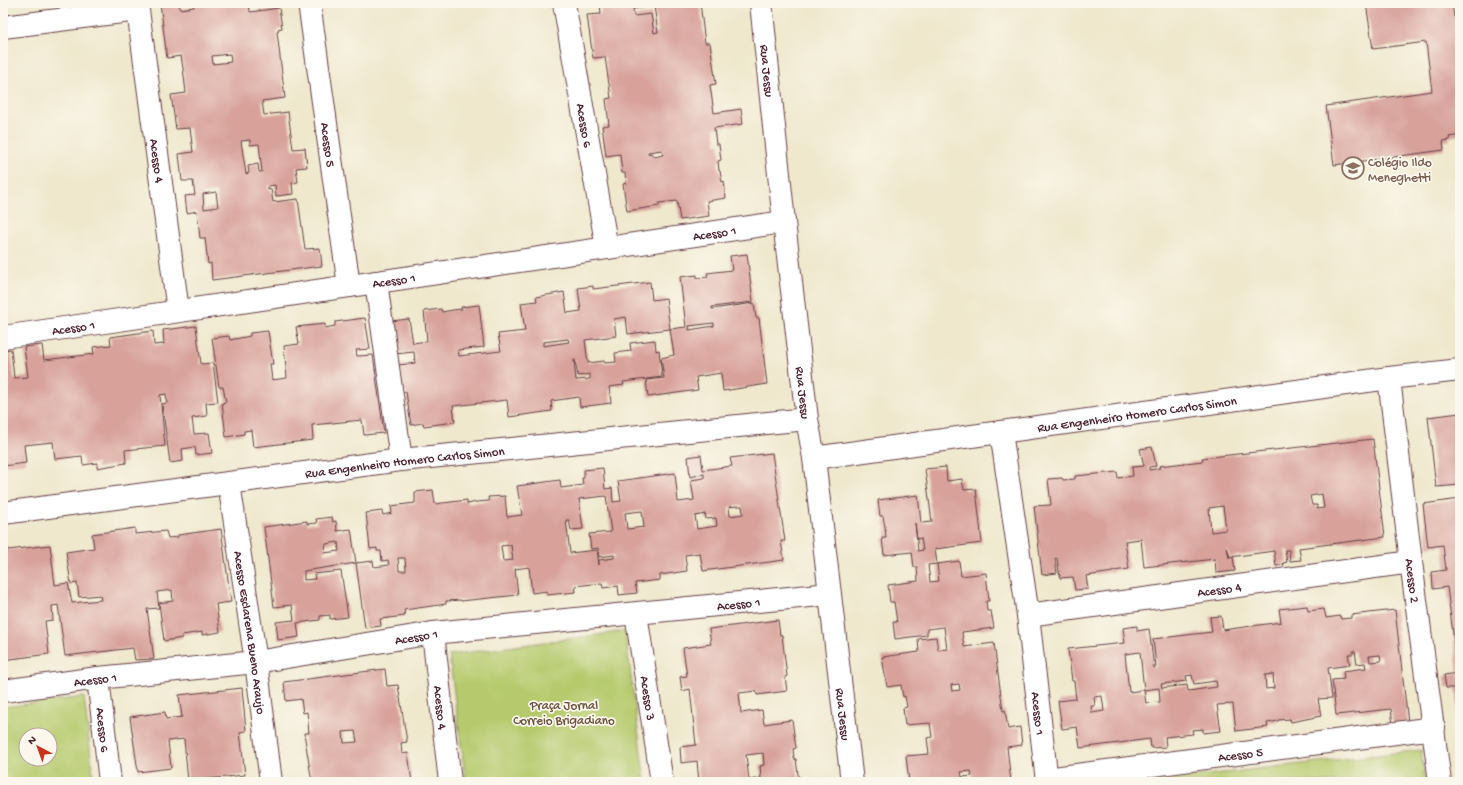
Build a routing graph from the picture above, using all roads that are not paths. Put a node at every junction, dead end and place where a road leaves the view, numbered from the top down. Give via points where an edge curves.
1 (309, 3) edge
2 (564, 3) edge
3 (761, 3) edge
4 (3, 27) edge
5 (784, 222) junction
6 (606, 248) junction
7 (376, 282) junction
8 (349, 286) junction
9 (178, 311) junction
10 (3, 337) edge
11 (1460, 370) edge
12 (1389, 378) junction
13 (807, 419) junction
14 (1001, 432) junction
15 (814, 458) junction
16 (401, 460) junction
17 (229, 483) junction
18 (3, 513) edge
19 (1411, 562) junction
20 (830, 594) junction
21 (636, 614) junction
22 (1028, 614) junction
23 (433, 634) junction
24 (256, 662) junction
25 (98, 678) junction
26 (3, 691) edge
27 (1434, 728) junction
28 (1046, 781) edge
29 (110, 782) edge
30 (272, 782) edge
31 (450, 782) edge
32 (662, 782) edge
33 (852, 782) edge
34 (1440, 782) edge

1 - 8 street, Acesso 5
2 - 6 street, Acesso 6
3 - 5 street, Rua Jessu
4 - 9 street, Acesso 4 via 138,10
5 - 6 street, Acesso 1
5 - 13 street, Rua Jessu
6 - 7 street, Acesso 1
7 - 8 street, Acesso 1
7 - 16 street
8 - 9 street, Acesso 1
9 - 10 street, Acesso 1
11 - 12 street, Rua Engenheiro Homero Carlos Simon
12 - 14 street, Rua Engenheiro Homero Carlos Simon
12 - 19 street, Acesso 2
13 - 15 street, Rua Jessu
13 - 16 street, Rua Engenheiro Homero Carlos Simon
14 - 15 street, Rua Engenheiro Homero Carlos Simon
14 - 22 street, Acesso 1
15 - 20 street, Rua Jessu
16 - 17 street, Rua Engenheiro Homero Carlos Simon
17 - 18 street, Rua Engenheiro Homero Carlos Simon
17 - 24 street, Acesso Esclarena Bueno Araujo
19 - 22 street, Acesso 4
19 - 27 street, Acesso 2
20 - 21 street, Acesso 1
20 - 33 street, Rua Jessu
21 - 23 street, Acesso 1
21 - 32 street, Acesso 3
22 - 28 street, Acesso 1
23 - 24 street, Acesso 1
23 - 31 street, Acesso 4
24 - 25 street, Acesso 1
24 - 30 street, Acesso Esclarena Bueno Araujo
25 - 26 street, Acesso 1
25 - 29 street, Acesso 6
27 - 28 street, Acesso 5
27 - 34 street, Acesso 2

